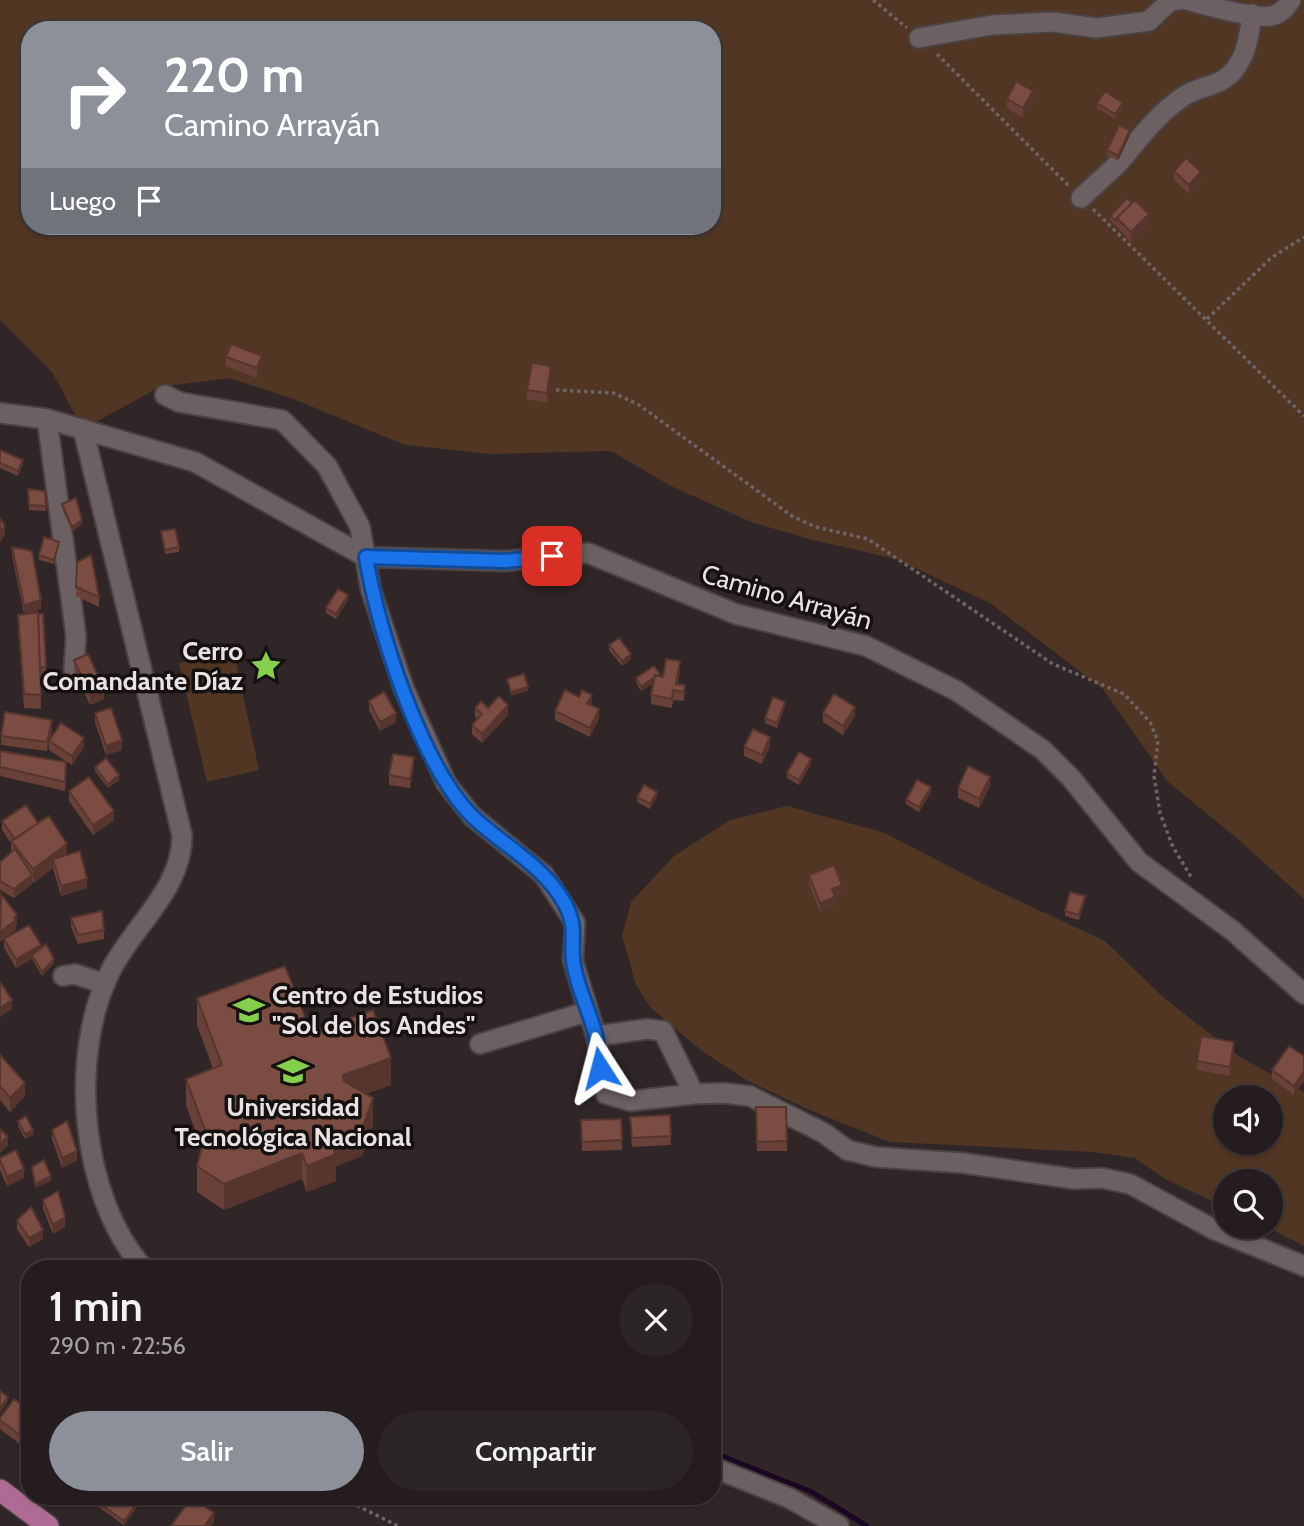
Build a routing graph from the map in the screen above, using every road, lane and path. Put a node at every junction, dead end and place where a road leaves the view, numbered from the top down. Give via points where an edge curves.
1 (1180, 0) edge
2 (1187, 0) edge
3 (1291, 0) edge
4 (1252, 14) junction
5 (919, 38) dead end
6 (1081, 198) dead end
7 (1304, 237) edge
8 (1207, 319) dead end
9 (556, 390) dead end
10 (165, 395) dead end
11 (0, 413) edge
12 (47, 419) junction
13 (83, 429) junction
14 (366, 557) junction
15 (74, 670) edge
16 (1208, 914) junction
17 (63, 976) dead end
18 (105, 984) junction
19 (1304, 994) edge
20 (586, 1012) junction
21 (596, 1036) junction
22 (480, 1044) dead end
23 (694, 1094) junction
24 (138, 1260) edge
25 (1304, 1266) edge
26 (721, 1470) edge
27 (0, 1490) edge
28 (356, 1505) edge
29 (48, 1526) edge
30 (398, 1526) edge
31 (839, 1526) edge

1 - 5 street via 1170,1 1149,21 1136,23 1097,28 1053,22 992,25
2 - 4 street
3 - 4 street via 1272,17
4 - 6 street via 1247,49 1234,71 1210,88 1185,96 1146,127 1123,158
7 - 8 path via 1271,258
9 - 16 path via 614,393 639,405 792,516 816,527 868,539 1053,664 1133,701 1158,741 1154,776 1160,813
10 - 14 street via 179,402 282,420 327,466 360,527
11 - 12 street, Camino Arrayán
12 - 13 street, Camino Arrayán
12 - 15 street via 76,636
13 - 14 street, Camino Arrayán via 205,467
13 - 18 street via 182,835 174,875
14 - 16 street, Camino Arrayán via 505,561 588,553 736,614 866,646 957,691 1043,750 1139,862
14 - 20 street via 371,590 404,689 446,783 472,816 544,875 575,923 573,961
16 - 19 street, Camino Arrayán
17 - 18 street via 75,974
18 - 24 street via 88,1063 88,1124 106,1206
20 - 21 street
20 - 22 street
21 - 23 street via 647,1028 663,1031
21 - 23 street via 606,1094 630,1101
23 - 25 street via 750,1096 824,1133 846,1150 876,1157 1130,1184 1213,1229
26 - 31 street via 777,1492
27 - 29 main road
28 - 30 path

